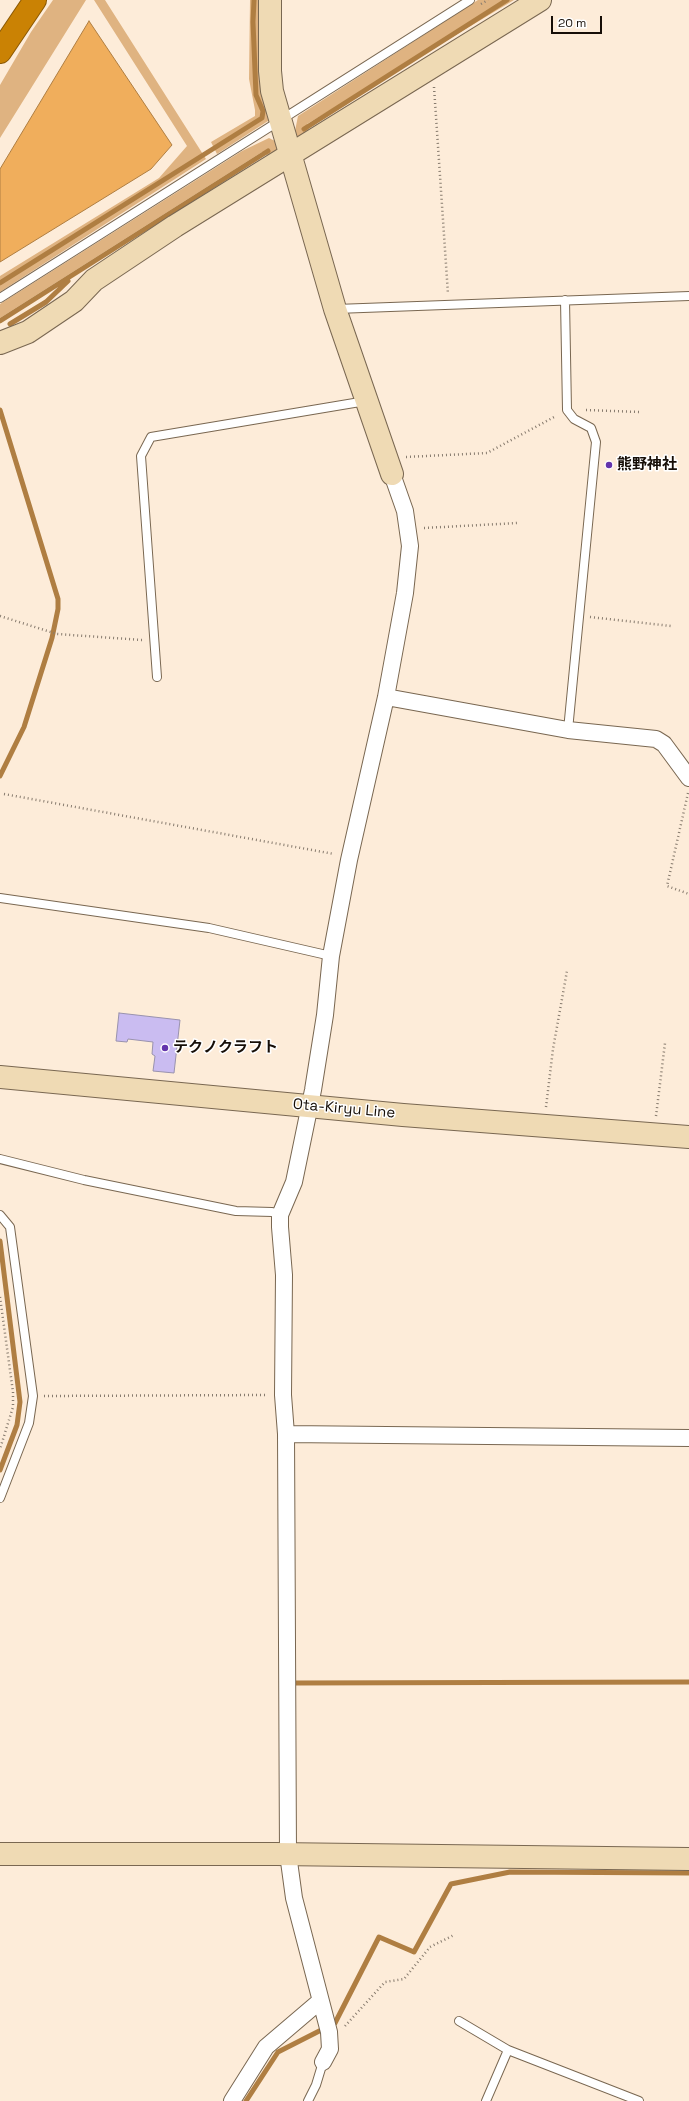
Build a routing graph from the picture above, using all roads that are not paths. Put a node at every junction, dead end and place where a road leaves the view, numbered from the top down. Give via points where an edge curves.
1 (35, 0) edge
2 (270, 0) edge
3 (470, 0) edge
4 (540, 0) edge
5 (0, 52) edge
6 (280, 121) junction
7 (290, 156) junction
8 (689, 296) edge
9 (0, 298) edge
10 (565, 300) junction
11 (335, 309) junction
12 (0, 343) edge
13 (367, 401) junction
14 (389, 466) joint
15 (157, 677) dead end
16 (386, 697) junction
17 (568, 730) junction
18 (689, 778) edge
19 (0, 898) edge
20 (331, 956) junction
21 (0, 1077) edge
22 (310, 1106) junction
23 (689, 1137) edge
24 (0, 1159) edge
25 (0, 1215) edge
26 (280, 1215) junction
27 (286, 1434) junction
28 (689, 1438) edge
29 (0, 1498) edge
30 (0, 1854) edge
31 (288, 1854) junction
32 (689, 1859) edge
33 (323, 2008) junction
34 (459, 2021) dead end
35 (508, 2050) junction
36 (322, 2062) joint
37 (232, 2101) edge
38 (308, 2101) edge
39 (486, 2101) edge
40 (639, 2101) edge

1 - 5 highway
2 - 6 street via 270,71
3 - 6 lane
4 - 7 street
6 - 7 street
6 - 9 lane
7 - 11 street
7 - 12 street via 175,226 94,280 74,301 28,332
8 - 10 lane
10 - 11 lane
10 - 17 lane via 567,410 574,419 591,428 596,442
11 - 13 street
13 - 14 street
13 - 15 lane via 151,437 141,456
14 - 16 street via 405,511 410,546 406,593
16 - 17 street
16 - 20 street via 349,860
17 - 18 street via 656,739 664,744
19 - 20 lane via 209,928
20 - 22 street via 325,1015
21 - 22 street, Ota-Kiryu Line
22 - 23 street, Ota-Kiryu Line
22 - 26 street via 294,1182
24 - 26 lane via 77,1179 236,1212 272,1212
25 - 29 lane via 10,1227 33,1396 29,1423
26 - 27 street via 284,1275 283,1395
27 - 28 street
27 - 31 street
30 - 31 street
31 - 32 street
31 - 33 street via 294,1898
33 - 36 street via 330,2034 330,2049
33 - 37 street via 266,2047
34 - 35 lane
35 - 39 lane
35 - 40 lane
36 - 38 lane via 316,2085

